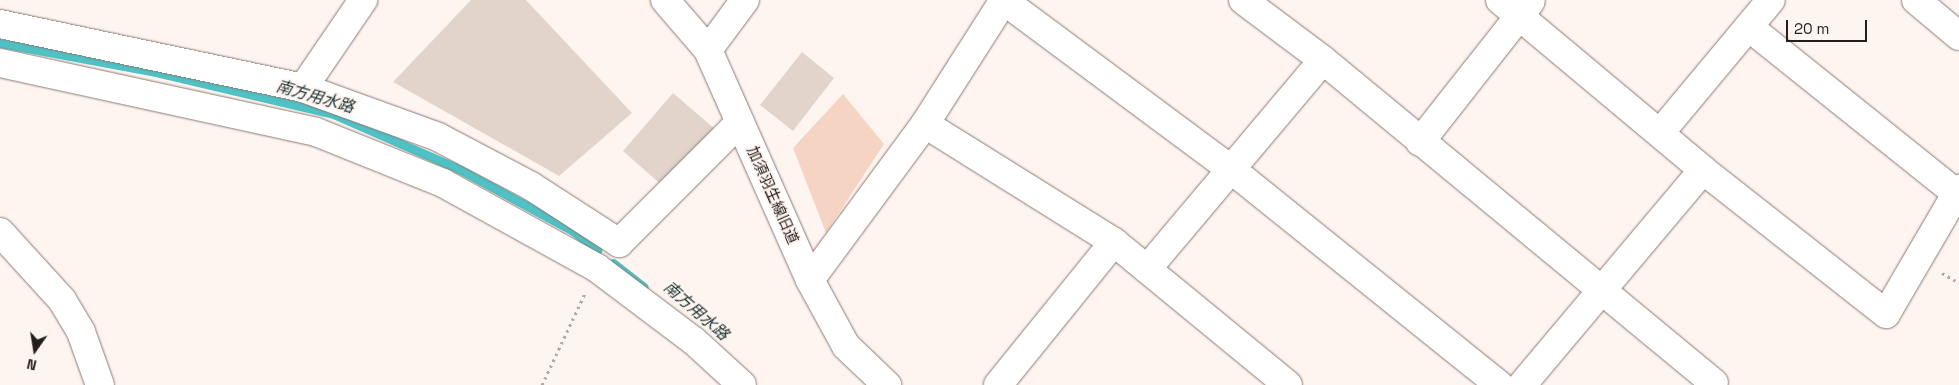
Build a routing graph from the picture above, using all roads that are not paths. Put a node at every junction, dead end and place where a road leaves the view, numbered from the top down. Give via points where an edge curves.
1 (363, 0) edge
2 (665, 0) edge
3 (745, 0) edge
4 (1003, 0) edge
5 (1243, 0) edge
6 (1771, 0) edge
7 (1916, 0) edge
8 (1517, 5) edge
9 (0, 24) edge
10 (1750, 28) junction
11 (1959, 36) edge
12 (708, 50) junction
13 (1323, 60) junction
14 (0, 63) edge
15 (303, 88) junction
16 (740, 122) junction
17 (925, 124) junction
18 (1660, 133) junction
19 (1420, 142) junction
20 (1232, 170) junction
21 (1703, 170) junction
22 (1957, 191) edge
23 (0, 232) edge
24 (1114, 242) junction
25 (1147, 269) junction
26 (810, 280) junction
27 (1602, 291) junction
28 (1714, 383) dead end
29 (100, 385) edge
30 (742, 385) edge
31 (887, 385) edge
32 (998, 385) edge
33 (1288, 385) edge
34 (1499, 385) edge
35 (1522, 385) edge

1 - 15 street
2 - 12 street, 加須羽生線旧道
3 - 12 street
4 - 17 street
4 - 20 street
5 - 13 street
6 - 10 street
7 - 11 street
8 - 18 street
8 - 19 street
9 - 15 street
10 - 18 street
10 - 22 street
12 - 16 street, 加須羽生線旧道
13 - 19 street
13 - 20 street
14 - 30 street via 316,132 443,183 598,268 694,342
15 - 16 street via 438,137 531,186 619,244
16 - 26 street, 加須羽生線旧道
17 - 24 street
17 - 26 street
18 - 21 street
19 - 27 street
20 - 25 street
20 - 34 street
21 - 22 street via 1886,314
21 - 27 street
23 - 29 street via 62,300 81,332
24 - 25 street
24 - 32 street
25 - 33 street
26 - 31 street, 加須羽生線旧道 via 846,346
27 - 28 street
27 - 35 street

